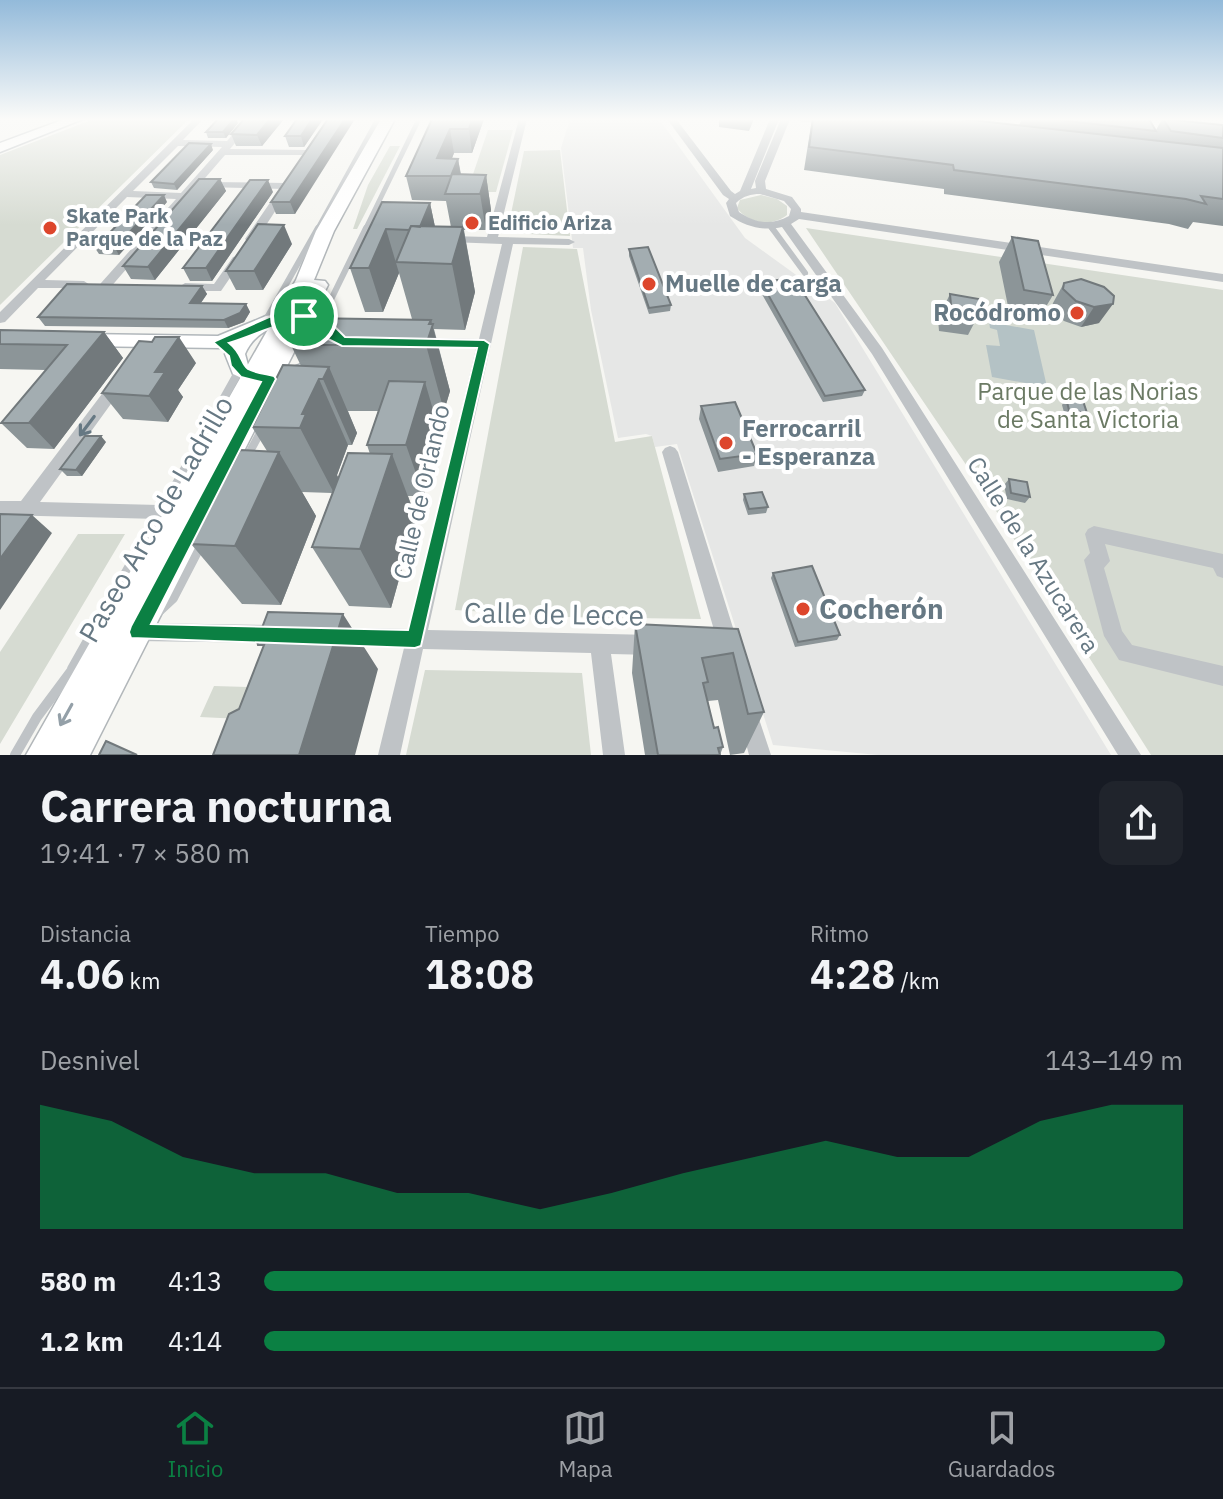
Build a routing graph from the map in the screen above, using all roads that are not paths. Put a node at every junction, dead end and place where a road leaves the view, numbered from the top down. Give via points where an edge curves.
1 (164, 154) edge
2 (220, 154) edge
3 (359, 154) edge
4 (368, 154) edge
5 (379, 154) edge
6 (403, 154) edge
7 (516, 154) edge
8 (703, 154) edge
9 (759, 154) edge
10 (771, 154) edge
11 (193, 185) junction
12 (761, 191) junction
13 (123, 194) junction
14 (183, 196) junction
15 (740, 196) junction
16 (784, 221) junction
17 (434, 239) edge
18 (500, 240) junction
19 (569, 242) dead end
20 (805, 273) dead end
21 (1223, 278) edge
22 (35, 284) junction
23 (105, 286) junction
24 (119, 286) edge
25 (175, 287) edge
26 (0, 319) edge
27 (256, 328) junction
28 (323, 331) junction
29 (60, 339) edge
30 (150, 340) junction
31 (219, 342) junction
32 (409, 343) edge
33 (484, 344) junction
34 (264, 373) junction
35 (263, 427) edge
36 (670, 452) dead end
37 (242, 466) edge
38 (0, 508) edge
39 (25, 509) junction
40 (159, 512) junction
41 (208, 532) edge
42 (1223, 570) edge
43 (128, 626) junction
44 (415, 639) junction
45 (600, 644) junction
46 (666, 645) edge
47 (725, 650) edge
48 (72, 669) junction
49 (1223, 676) edge
50 (744, 700) edge
51 (15, 755) edge
52 (43, 755) edge
53 (72, 755) edge
54 (389, 755) edge
55 (614, 755) edge
56 (760, 755) edge
57 (1130, 755) edge

1 - 13 street
2 - 11 street
3 - 27 lane via 285,290
4 - 28 main road, Paseo Arco de Ladrillo via 305,280
5 - 28 main road, Paseo Arco de Ladrillo via 340,229
6 - 28 lane, Paseo Arco de Ladrillo
7 - 18 street, Calle de Orlando
8 - 15 street
9 - 15 street
10 - 12 street
11 - 14 street
11 - 25 street via 286,186 217,288
12 - 15 street
12 - 16 street via 788,199 796,209
13 - 14 street
13 - 22 street
14 - 23 street
15 - 16 street via 731,208 740,219
16 - 20 lane
16 - 21 street
16 - 57 street, Calle de la Azucarera via 877,351
17 - 18 street
18 - 19 street
18 - 33 street, Calle de Orlando
22 - 23 street
22 - 26 street
23 - 24 street
27 - 28 street
27 - 31 street
27 - 34 street
28 - 34 main road, Paseo Arco de Ladrillo
28 - 34 street via 322,359
29 - 30 street
30 - 31 street
30 -> 39 street
31 - 34 street
32 - 33 street
33 - 44 street, Calle de Orlando
34 - 40 lane, Paseo Arco de Ladrillo
34 - 43 main road, Paseo Arco de Ladrillo
35 - 37 lane, Paseo Arco de Ladrillo
36 - 47 street
38 - 39 street
39 - 40 street
40 - 48 lane, Paseo Arco de Ladrillo
41 - 43 lane, Paseo Arco de Ladrillo via 173,598
42 - 49 street via 1220,561 1094,534 1101,561 1093,560 1114,636 1126,653
43 - 44 street, Calle de Lecce
43 - 48 lane, Paseo Arco de Ladrillo
43 -> 52 main road, Paseo Arco de Ladrillo
43 - 53 main road, Paseo Arco de Ladrillo
44 - 45 street, Calle de Lecce
44 - 54 street, Calle de Orlando
45 - 46 street, Calle de Lecce
45 - 55 street
48 - 51 lane, Paseo Arco de Ladrillo
50 - 56 street

